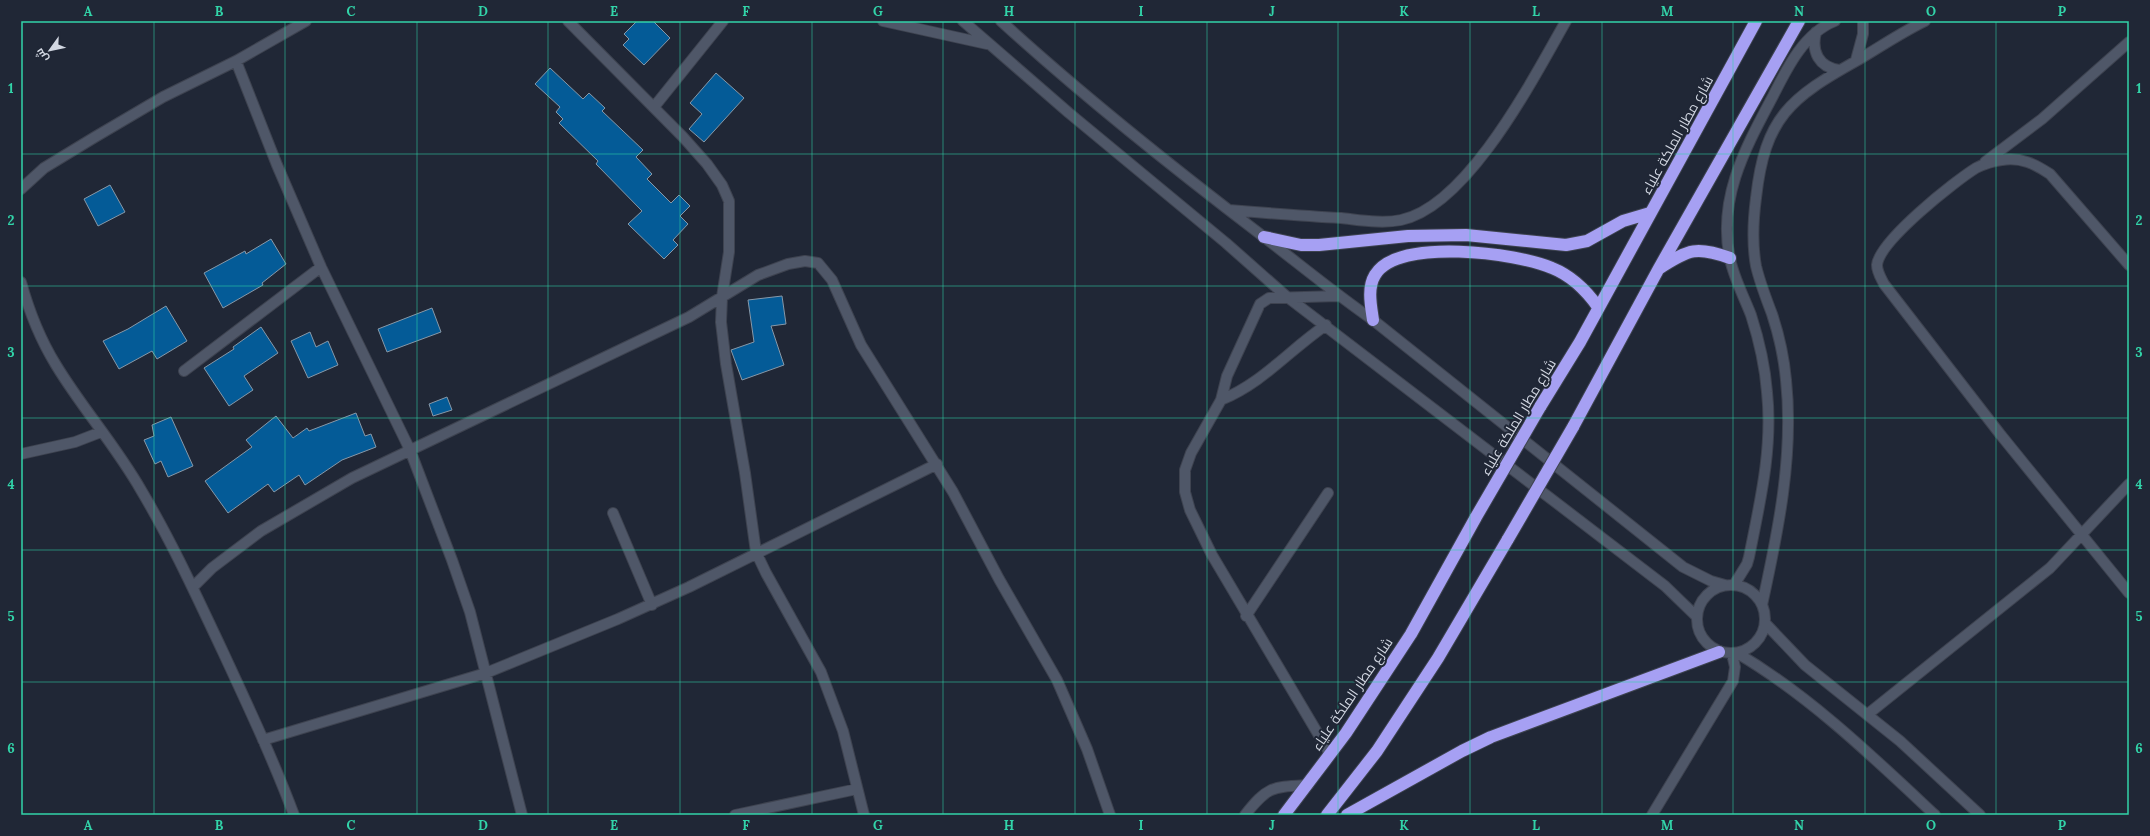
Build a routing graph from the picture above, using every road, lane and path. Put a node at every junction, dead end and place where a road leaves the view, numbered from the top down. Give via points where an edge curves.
1 (306, 21) edge
2 (568, 21) edge
3 (722, 21) edge
4 (883, 21) edge
5 (963, 21) edge
6 (1001, 21) edge
7 (1566, 21) edge
8 (1756, 21) edge
9 (1799, 21) edge
10 (1835, 21) edge
11 (1863, 21) edge
12 (1925, 21) edge
13 (1816, 32) junction
14 (2129, 42) edge
15 (989, 44) junction
16 (1856, 60) junction
17 (236, 61) junction
18 (1839, 70) junction
19 (654, 108) junction
20 (1977, 168) junction
21 (21, 189) edge
22 (1229, 210) junction
23 (1650, 213) junction
24 (1264, 237) junction
25 (1730, 258) junction
26 (2129, 265) edge
27 (321, 266) junction
28 (1658, 270) junction
29 (21, 282) edge
30 (1286, 296) junction
31 (1339, 296) junction
32 (722, 297) junction
33 (1598, 307) junction
34 (1373, 320) junction
35 (1326, 325) junction
36 (184, 371) dead end
37 (1221, 400) junction
38 (101, 432) junction
39 (410, 450) junction
40 (21, 454) edge
41 (937, 464) junction
42 (2129, 484) edge
43 (1328, 493) dead end
44 (613, 513) dead end
45 (2081, 534) junction
46 (756, 552) junction
47 (1729, 585) junction
48 (192, 587) junction
49 (2129, 593) edge
50 (652, 604) junction
51 (1762, 605) junction
52 (1246, 616) junction
53 (1696, 616) junction
54 (1765, 623) junction
55 (1719, 652) junction
56 (1734, 654) junction
57 (486, 673) junction
58 (1868, 714) junction
59 (263, 740) junction
60 (1330, 754) junction
61 (1308, 785) junction
62 (857, 789) junction
63 (294, 815) edge
64 (522, 815) edge
65 (735, 815) edge
66 (864, 815) edge
67 (1110, 815) edge
68 (1245, 815) edge
69 (1284, 815) edge
70 (1327, 815) edge
71 (1347, 815) edge
72 (1652, 815) edge
73 (1935, 815) edge
74 (1980, 815) edge

1 - 17 street
2 - 19 street
3 - 19 street
4 - 15 street
5 - 15 street
6 - 22 street via 1090,100
7 - 22 street via 1497,136 1447,194 1428,210 1415,216 1387,222
8 - 23 highway, شارع مطار الملكة علياء
9 - 28 highway
10 - 13 street
11 - 16 street via 1863,34
12 - 16 street
13 - 18 street via 1814,50 1818,58 1831,68
13 - 25 street via 1787,68 1736,171 1729,205
14 - 20 street via 2042,119
15 - 30 street
16 - 18 street
17 - 21 street via 163,97 95,137 44,168
17 - 27 street
18 - 51 street via 1807,90 1786,111 1770,136 1758,178 1753,228 1756,264 1779,342 1788,408 1782,499
19 - 32 street via 707,164 729,201 729,252
20 - 26 street via 1992,162 2020,159 2034,163 2050,174
20 - 45 street via 1927,206 1884,248 1877,265 1879,274 1930,345
22 - 24 street
23 - 24 highway via 1623,221 1587,241 1566,245 1466,235 1408,236 1319,246
23 - 33 highway, شارع مطار الملكة علياء
24 - 31 street
25 - 28 highway via 1705,250 1695,250 1686,252
25 - 47 street via 1758,341 1767,392 1769,422 1764,481 1749,556 1747,564
27 - 36 street
27 - 39 street
28 - 70 highway, bridge via 1573,427 1438,658 1382,744
29 - 38 street via 43,342
30 - 31 street
30 - 35 street
30 - 37 street via 1269,298 1260,304 1227,376
31 - 34 street
32 - 39 street via 643,340
32 - 41 street via 758,276 788,264 805,261 818,263 832,280 861,345
32 - 46 street via 721,322 726,364
33 - 34 highway via 1574,280 1542,264 1469,252 1436,252 1409,255 1382,267 1374,275 1370,286
33 - 60 highway, شارع مطار الملكة علياء, bridge via 1411,634
34 - 47 street via 1683,567
35 - 37 street via 1299,344 1277,366 1254,383
35 - 53 street via 1665,586
37 - 52 street via 1191,453 1185,470 1185,492 1197,524
38 - 40 street via 75,442
38 - 48 street via 140,488
39 - 48 street via 352,478 261,530
39 - 57 street via 462,590
41 - 46 street
41 - 67 street via 1064,693
42 - 45 street
43 - 52 street
44 - 50 street
45 - 49 street
45 - 58 street via 2037,580
46 - 50 street
46 - 62 street via 821,672 843,731
47 - 51 street via 1750,591
47 - 53 street via 1709,593 1698,607
48 - 59 street
50 - 57 street
51 - 54 street
52 - 60 street
53 - 55 street via 1698,629 1704,641
54 - 56 street via 1759,640 1753,646
54 - 58 street via 1806,665
55 - 56 street
55 - 71 highway via 1491,737
56 - 72 street via 1736,667 1733,681
56 - 73 street via 1770,673 1834,724
57 - 59 street
57 - 64 street
58 - 74 street
59 - 63 street
60 - 61 highway, شارع مطار الملكة علياء
61 - 68 street via 1275,787 1268,790
61 - 69 highway, شارع مطار الملكة علياء
62 - 65 street
62 - 66 street

